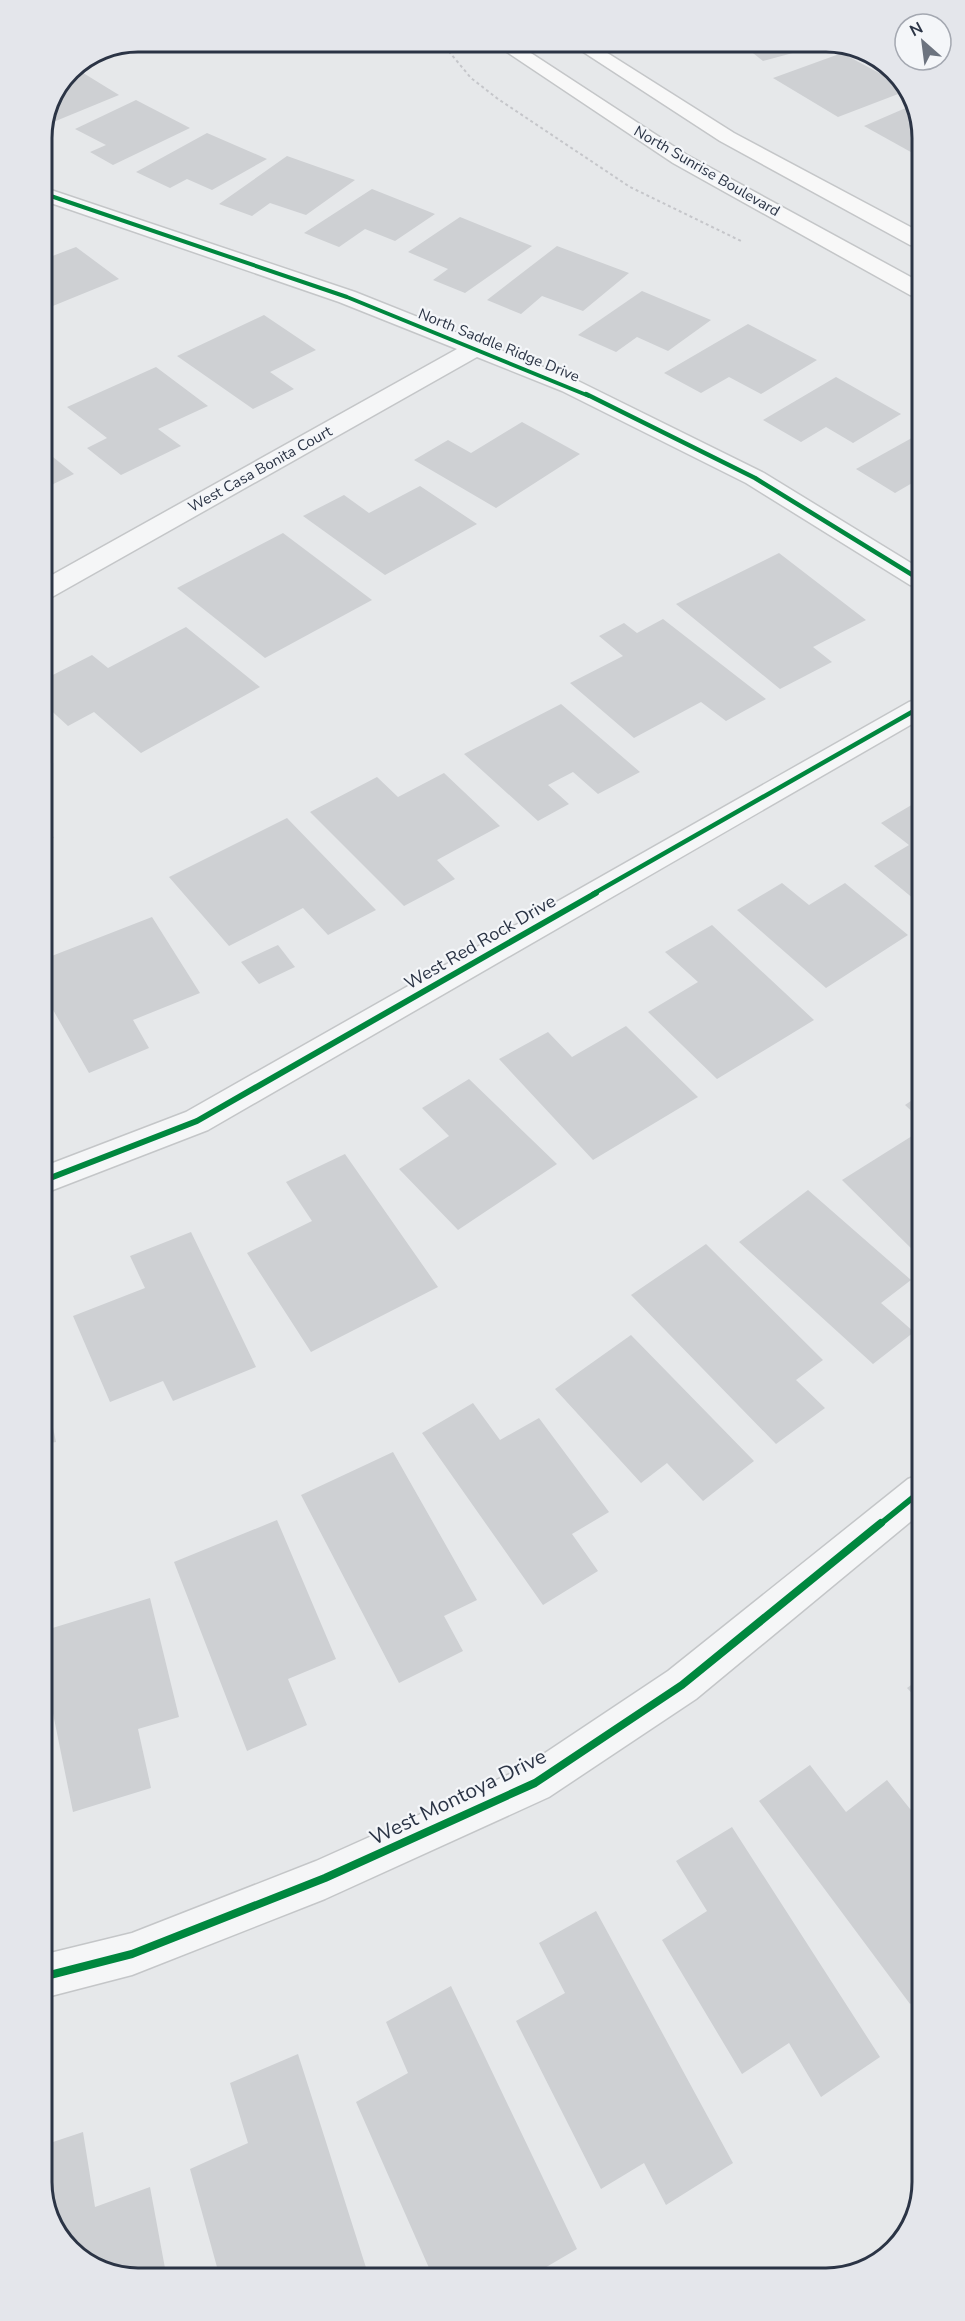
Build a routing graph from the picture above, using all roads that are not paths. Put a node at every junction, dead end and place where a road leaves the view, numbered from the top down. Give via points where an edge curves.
1 (517, 53) edge
2 (594, 53) edge
3 (53, 197) edge
4 (912, 237) edge
5 (912, 287) edge
6 (476, 348) junction
7 (912, 575) edge
8 (53, 585) edge
9 (912, 713) edge
10 (53, 1177) edge
11 (912, 1498) edge
12 (53, 1974) edge

1 - 5 street, North Sunrise Boulevard via 680,159
2 - 4 street via 728,137
3 - 6 street, North Saddle Ridge Drive via 346,297
6 - 7 street, North Saddle Ridge Drive via 570,386 755,478
6 - 8 street, West Casa Bonita Court
9 - 10 street, West Red Rock Drive via 197,1121
11 - 12 street, West Montoya Drive via 682,1685 535,1783 325,1878 132,1954

